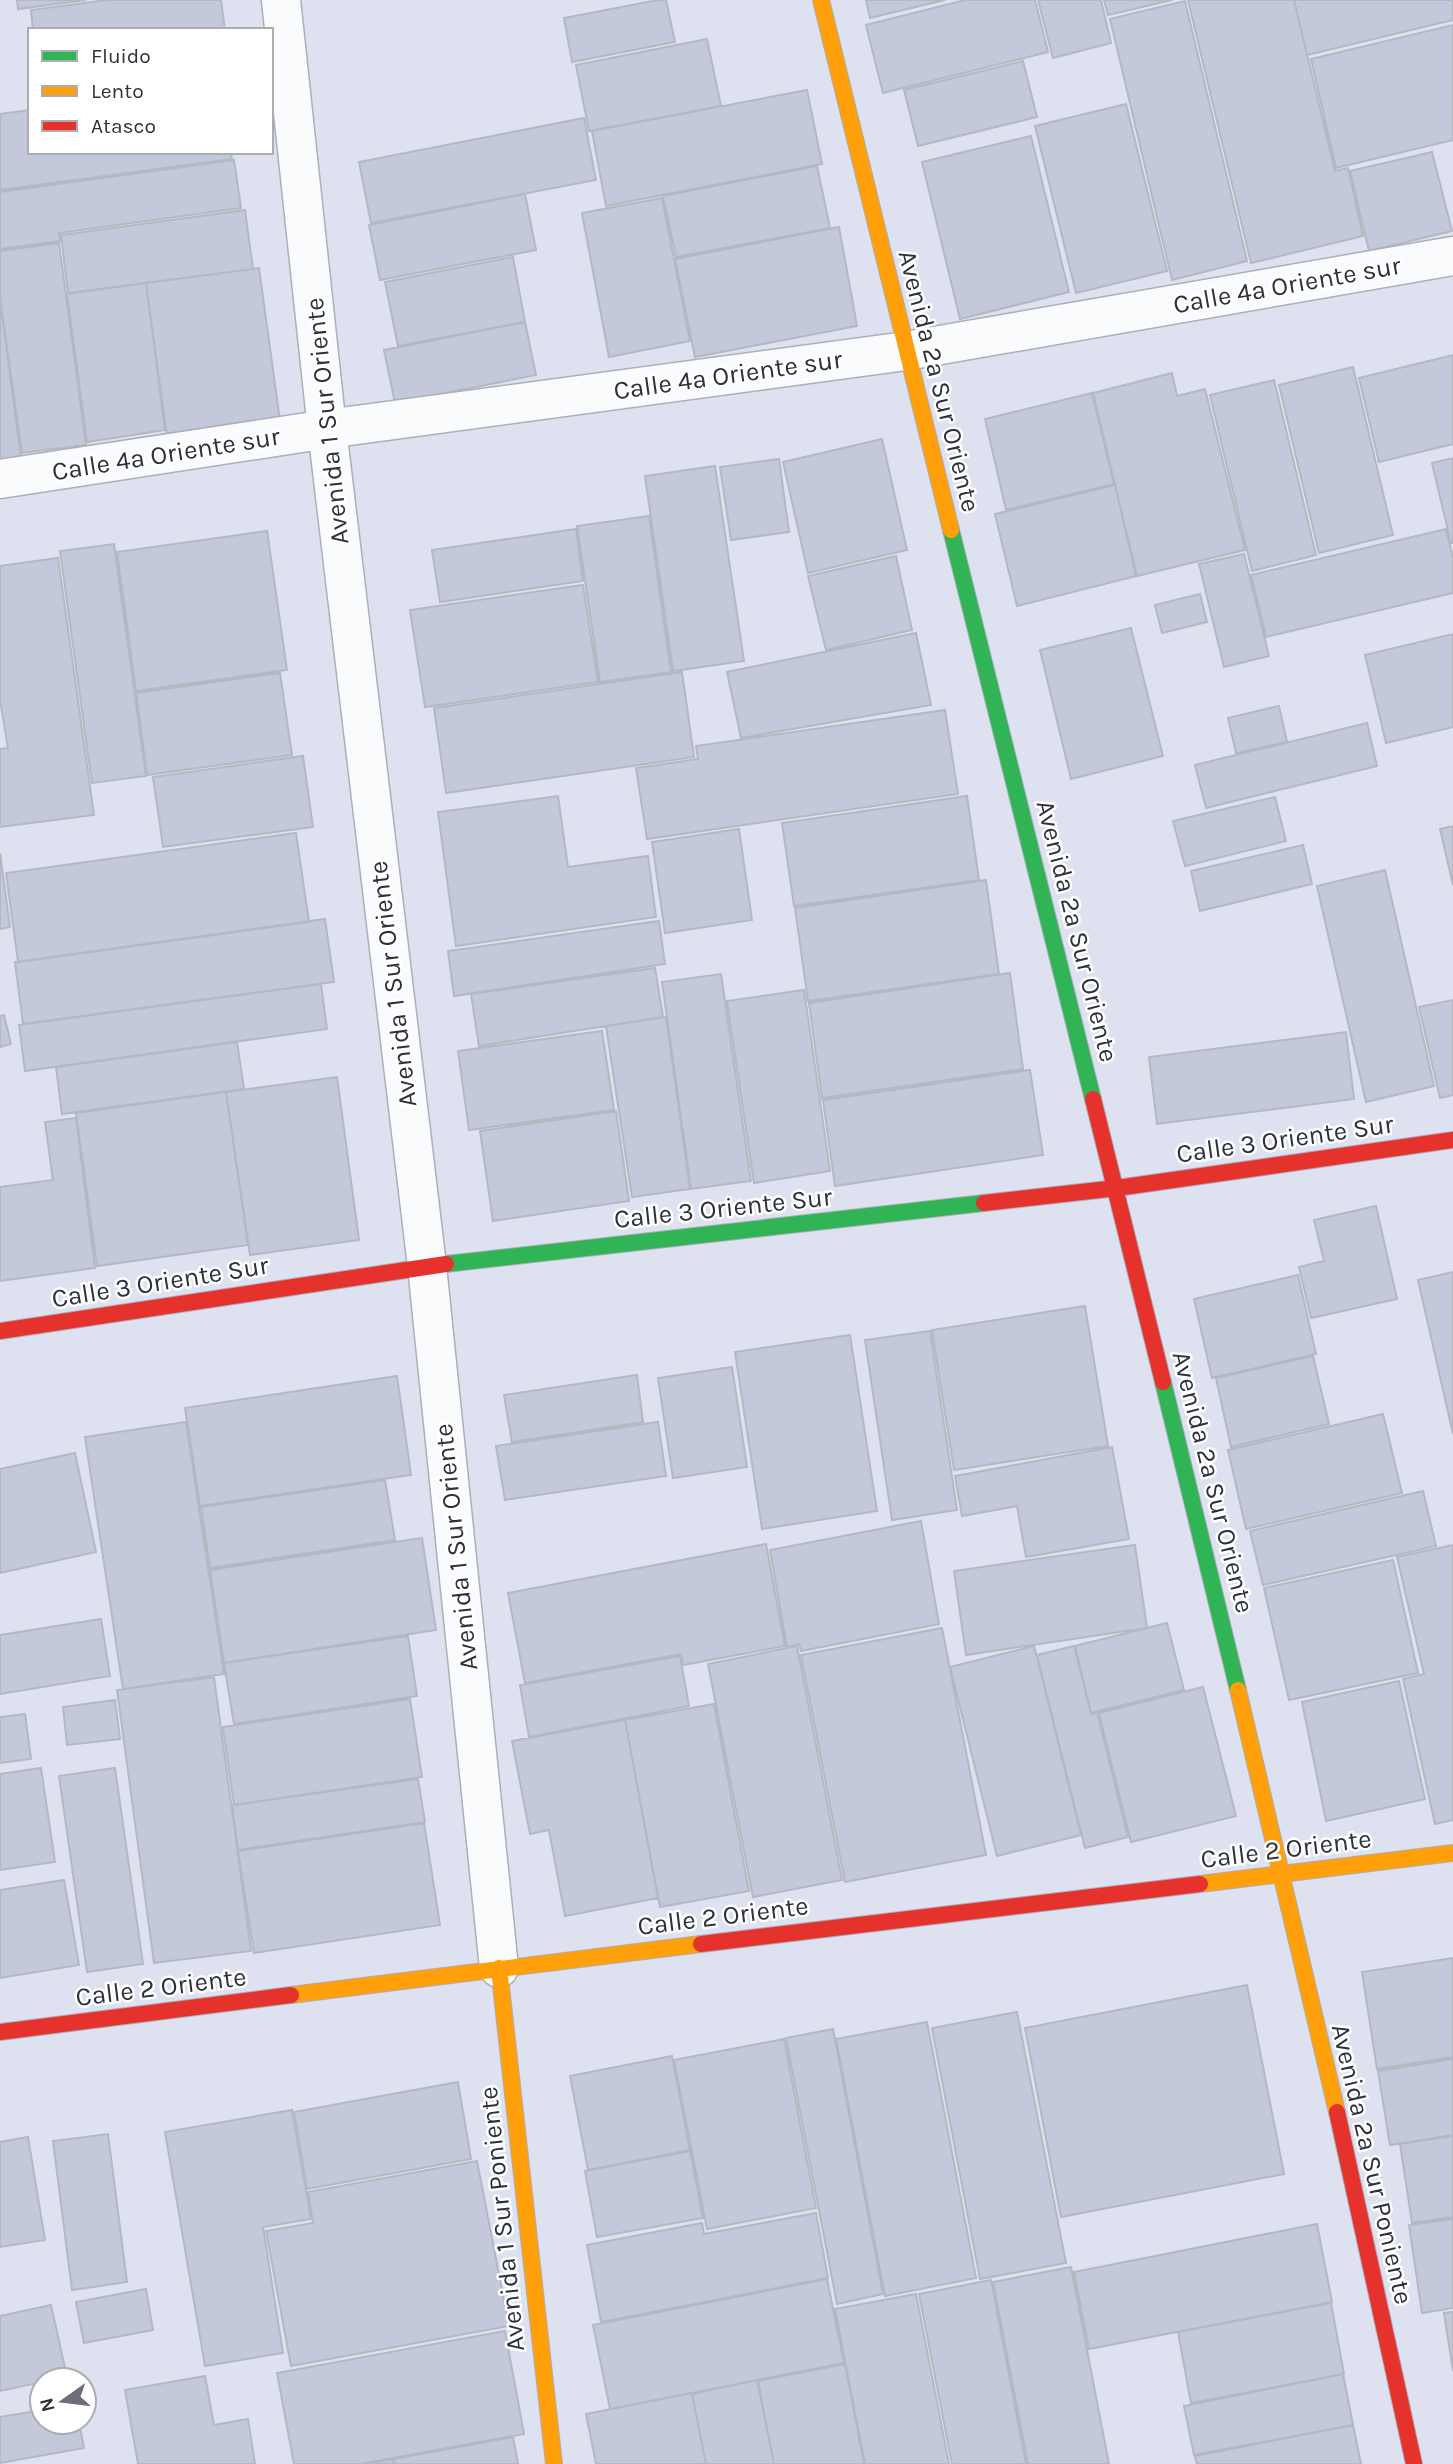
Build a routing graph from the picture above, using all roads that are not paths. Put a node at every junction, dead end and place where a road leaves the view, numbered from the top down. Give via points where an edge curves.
1 (281, 0) edge
2 (821, 0) edge
3 (1453, 256) edge
4 (906, 351) junction
5 (327, 429) junction
6 (0, 479) edge
7 (1453, 1140) edge
8 (1116, 1188) junction
9 (426, 1266) junction
10 (0, 1331) edge
11 (1453, 1853) edge
12 (1283, 1874) junction
13 (499, 1968) junction
14 (0, 2032) edge
15 (554, 2464) edge
16 (1414, 2464) edge

1 - 5 street, Avenida 1 Sur Oriente
2 - 4 street, Avenida 2a Sur Oriente
3 - 4 street, Calle 4a Oriente sur
4 - 5 street, Calle 4a Oriente sur
4 - 8 street, Avenida 2a Sur Oriente
5 - 6 street, Calle 4a Oriente sur
5 - 9 street, Avenida 1 Sur Oriente
7 - 8 street, Calle 3 Oriente Sur
8 - 9 street, Calle 3 Oriente Sur
8 - 12 street, Avenida 2a Sur Oriente
9 - 10 street, Calle 3 Oriente Sur
9 - 13 street, Avenida 1 Sur Oriente
11 - 12 street, Calle 2 Oriente
12 - 13 street, Calle 2 Oriente
12 - 16 street, Avenida 2a Sur Poniente
13 - 14 street, Calle 2 Oriente
13 - 15 street, Avenida 1 Sur Poniente

